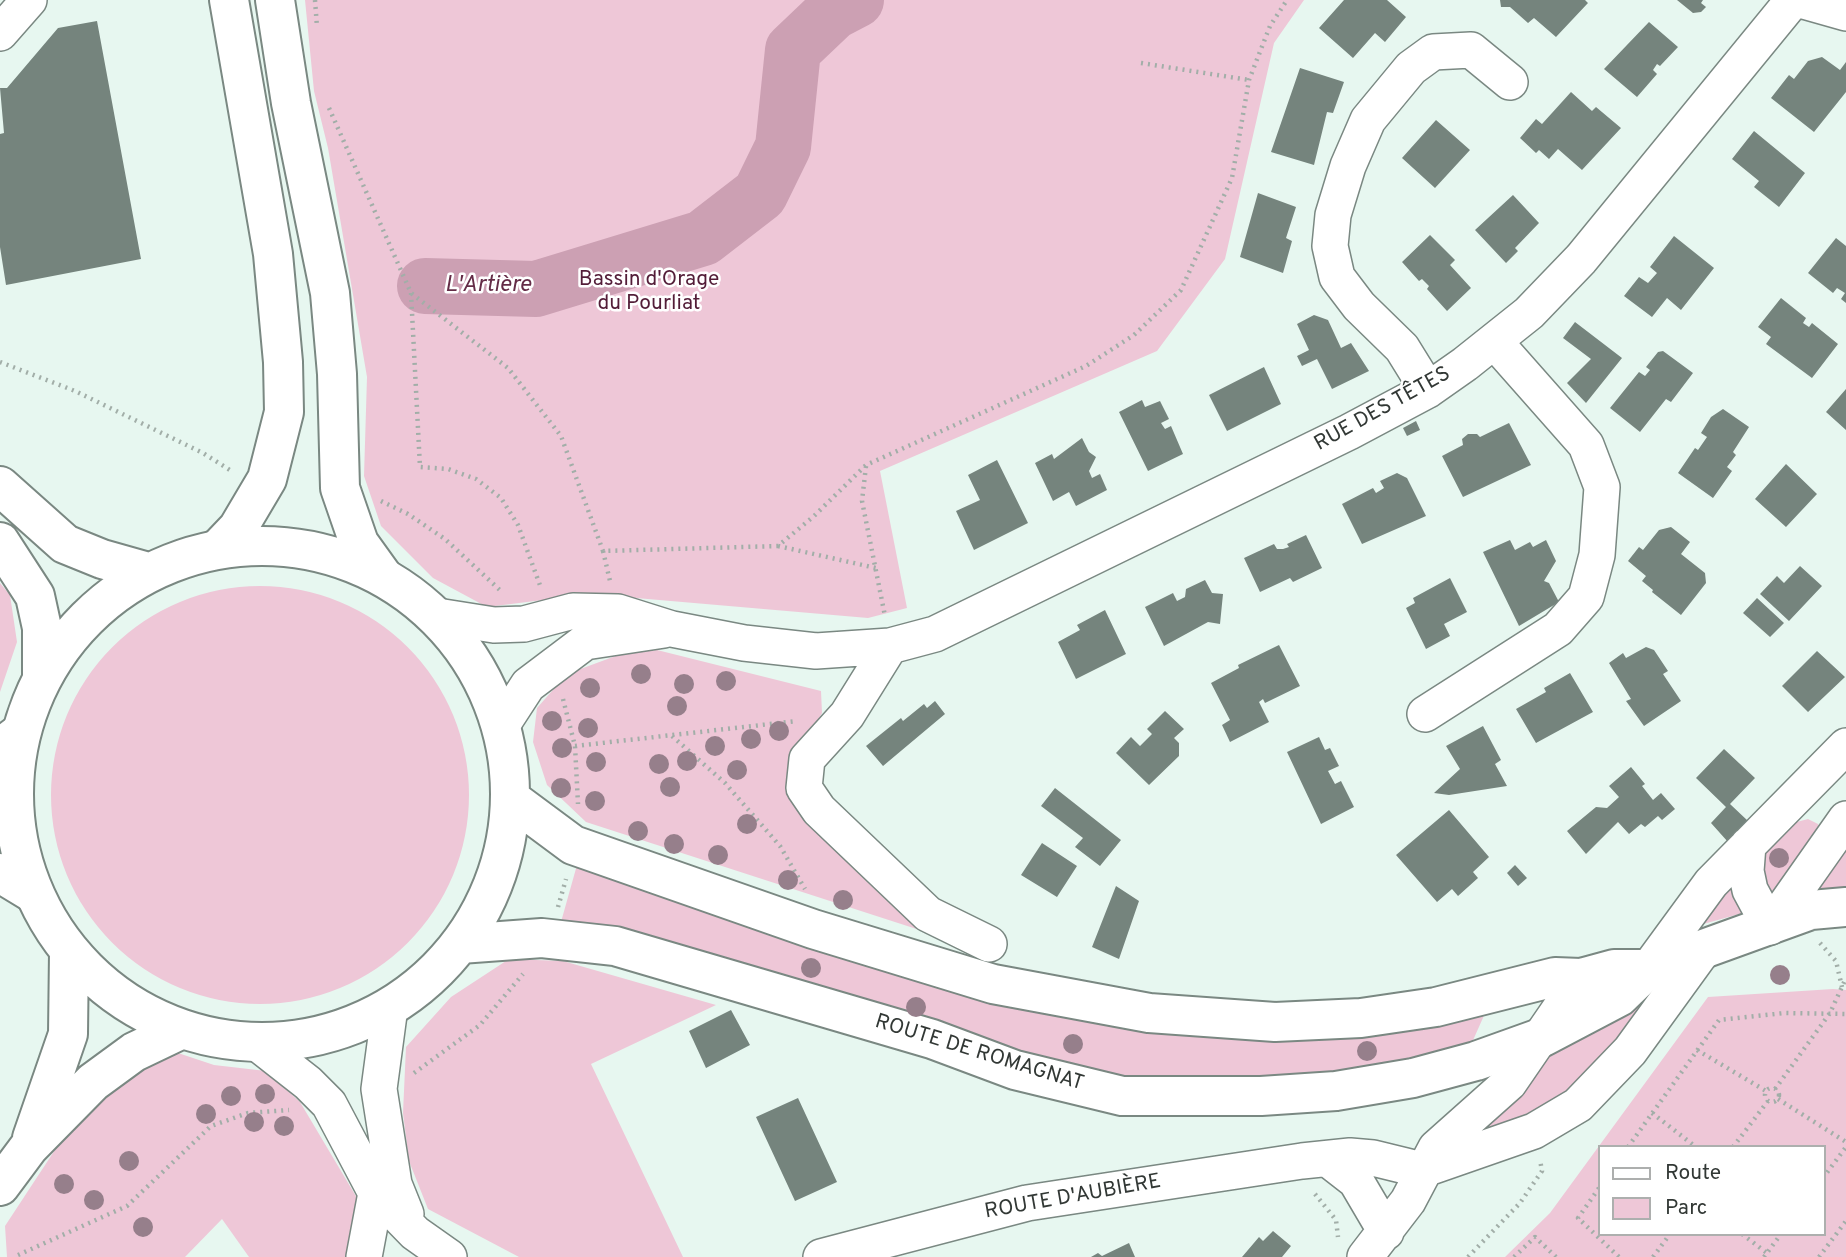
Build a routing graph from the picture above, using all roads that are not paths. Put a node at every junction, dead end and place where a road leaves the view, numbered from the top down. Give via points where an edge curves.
1 (29, 0) edge
2 (229, 0) edge
3 (275, 0) edge
4 (1794, 0) edge
5 (1800, 0) edge
6 (1846, 13) edge
7 (0, 33) edge
8 (1510, 82) dead end
9 (1494, 342) junction
10 (1428, 390) junction
11 (0, 486) edge
12 (0, 542) edge
13 (218, 549) junction
14 (148, 572) junction
15 (382, 575) junction
16 (437, 616) junction
17 (672, 629) junction
18 (890, 646) junction
19 (42, 677) junction
20 (1424, 714) dead end
21 (502, 725) junction
22 (10, 741) edge
23 (1846, 746) edge
24 (511, 800) junction
25 (1796, 800) junction
26 (1846, 818) edge
27 (1748, 845) junction
28 (0, 873) edge
29 (33, 893) junction
30 (1846, 907) edge
31 (1770, 927) junction
32 (1830, 934) edge
33 (460, 944) junction
34 (989, 944) dead end
35 (1704, 949) junction
36 (69, 952) junction
37 (1648, 969) junction
38 (1581, 978) junction
39 (390, 1007) junction
40 (180, 1030) junction
41 (1543, 1038) junction
42 (257, 1044) junction
43 (29, 1147) junction
44 (1315, 1160) junction
45 (1422, 1170) junction
46 (0, 1186) edge
47 (376, 1193) junction
48 (415, 1233) junction
49 (1363, 1244) edge
50 (364, 1257) edge
51 (449, 1257) edge
52 (821, 1257) edge

1 - 7 street
2 - 13 main road via 273,254 284,412 267,479 238,528
3 - 15 main road via 330,293 340,488 359,543
4 - 9 street, RUE DES TÊTES via 1581,259
5 - 6 street
8 - 10 street via 1471,50 1433,52 1411,68 1368,120 1334,215 1329,246 1338,277 1359,306 1402,348
9 - 10 street, RUE DES TÊTES
9 - 20 street via 1586,445 1602,487 1597,555 1586,597 1558,629
10 - 18 street, RUE DES TÊTES via 935,634
11 - 14 main road via 65,544
12 - 19 main road via 35,596 42,628
13 - 14 main road
13 - 15 main road via 285,547 329,554
14 - 19 main road via 87,617
15 - 16 main road
16 - 17 street via 494,625 524,624 573,611 618,612
16 - 21 main road via 464,648
17 - 18 street, RUE DES TÊTES via 816,651
17 - 21 street via 585,642 528,685
18 - 34 street via 847,715 807,759 804,789 819,810 928,914
19 - 22 main road
21 - 24 main road
22 - 29 main road via 17,841
23 - 25 street
24 - 33 main road via 497,876
24 - 38 main road, ROUTE DE ROMAGNAT via 800,925 993,984 1149,1013 1275,1022 1361,1018 1436,1007 1555,977
25 - 26 street
25 - 27 street
26 - 31 street
27 - 31 street via 1745,872
27 - 37 street via 1711,883
28 - 29 main road
29 - 36 main road
30 - 31 main road, ROUTE DE ROMAGNAT via 1811,910
31 - 32 main road, ROUTE DE ROMAGNAT
31 - 35 main road, ROUTE DE ROMAGNAT
33 - 39 main road
33 - 41 main road, ROUTE DE ROMAGNAT via 542,938 615,946 932,1039 1015,1070 1122,1096 1336,1091 1426,1075
35 - 37 main road, ROUTE DE ROMAGNAT
35 - 45 street via 1630,1051 1578,1105 1534,1130
36 - 40 main road via 119,999
36 - 43 main road via 68,1034
37 - 38 main road, ROUTE DE ROMAGNAT via 1614,969
37 - 41 main road, ROUTE DE ROMAGNAT via 1619,997
38 - 41 street
39 - 42 main road via 326,1035
39 - 48 street via 379,1089 394,1184
40 - 42 main road
40 - 43 main road via 134,1052 93,1082
41 - 45 street via 1509,1083 1436,1148
42 - 47 street via 329,1104
43 - 46 main road
44 - 45 street, ROUTE D'AUBIÈRE via 1373,1157
44 - 49 street via 1356,1181
44 - 52 street, ROUTE D'AUBIÈRE via 1027,1203
45 - 49 street via 1408,1201
47 - 48 street
47 - 50 street
48 - 51 street

